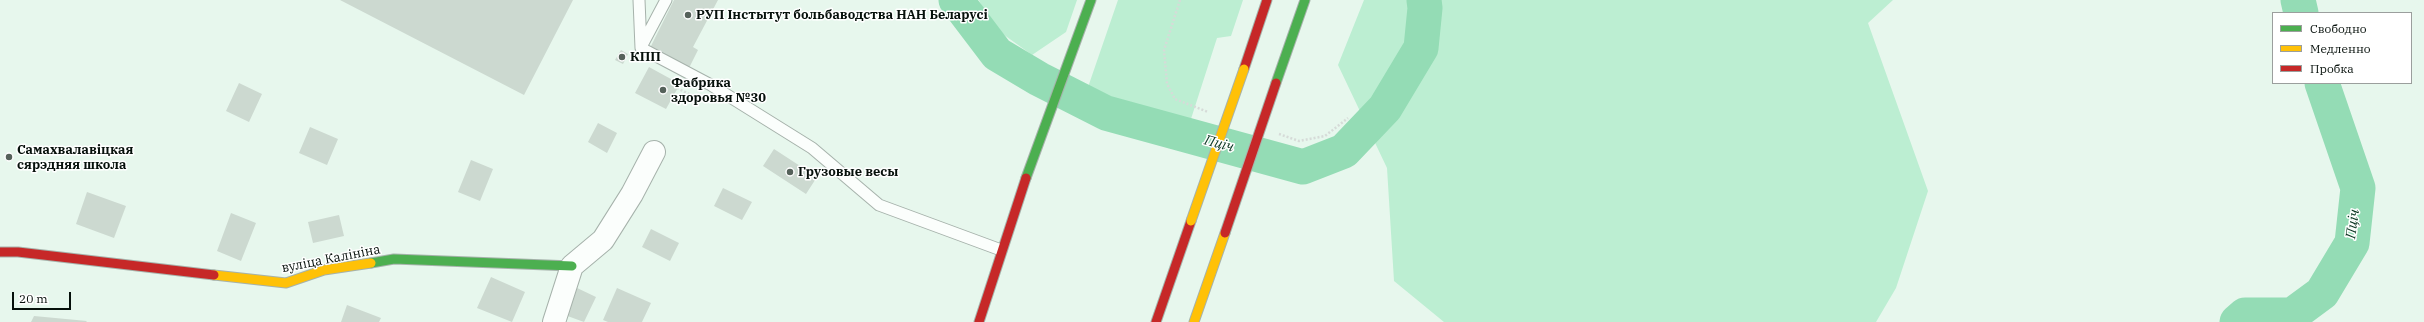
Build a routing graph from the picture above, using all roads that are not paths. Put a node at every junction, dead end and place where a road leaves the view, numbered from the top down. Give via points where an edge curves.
1 (639, 0) edge
2 (666, 0) edge
3 (1091, 0) edge
4 (1267, 0) edge
5 (1305, 0) edge
6 (641, 48) junction
7 (654, 152) dead end
8 (1001, 250) junction
9 (0, 252) edge
10 (572, 266) junction
11 (554, 322) edge
12 (979, 322) edge
13 (1156, 322) edge
14 (1194, 322) edge

1 - 6 lane
2 - 6 lane
3 - 8 main road
4 - 13 main road, bridge
5 - 14 main road, bridge
6 - 8 lane via 711,85 812,148 879,205
7 - 10 street via 632,194 603,240
8 - 12 main road
9 - 10 main road, вуліца Калініна via 286,283 324,270 394,259
10 - 11 street

